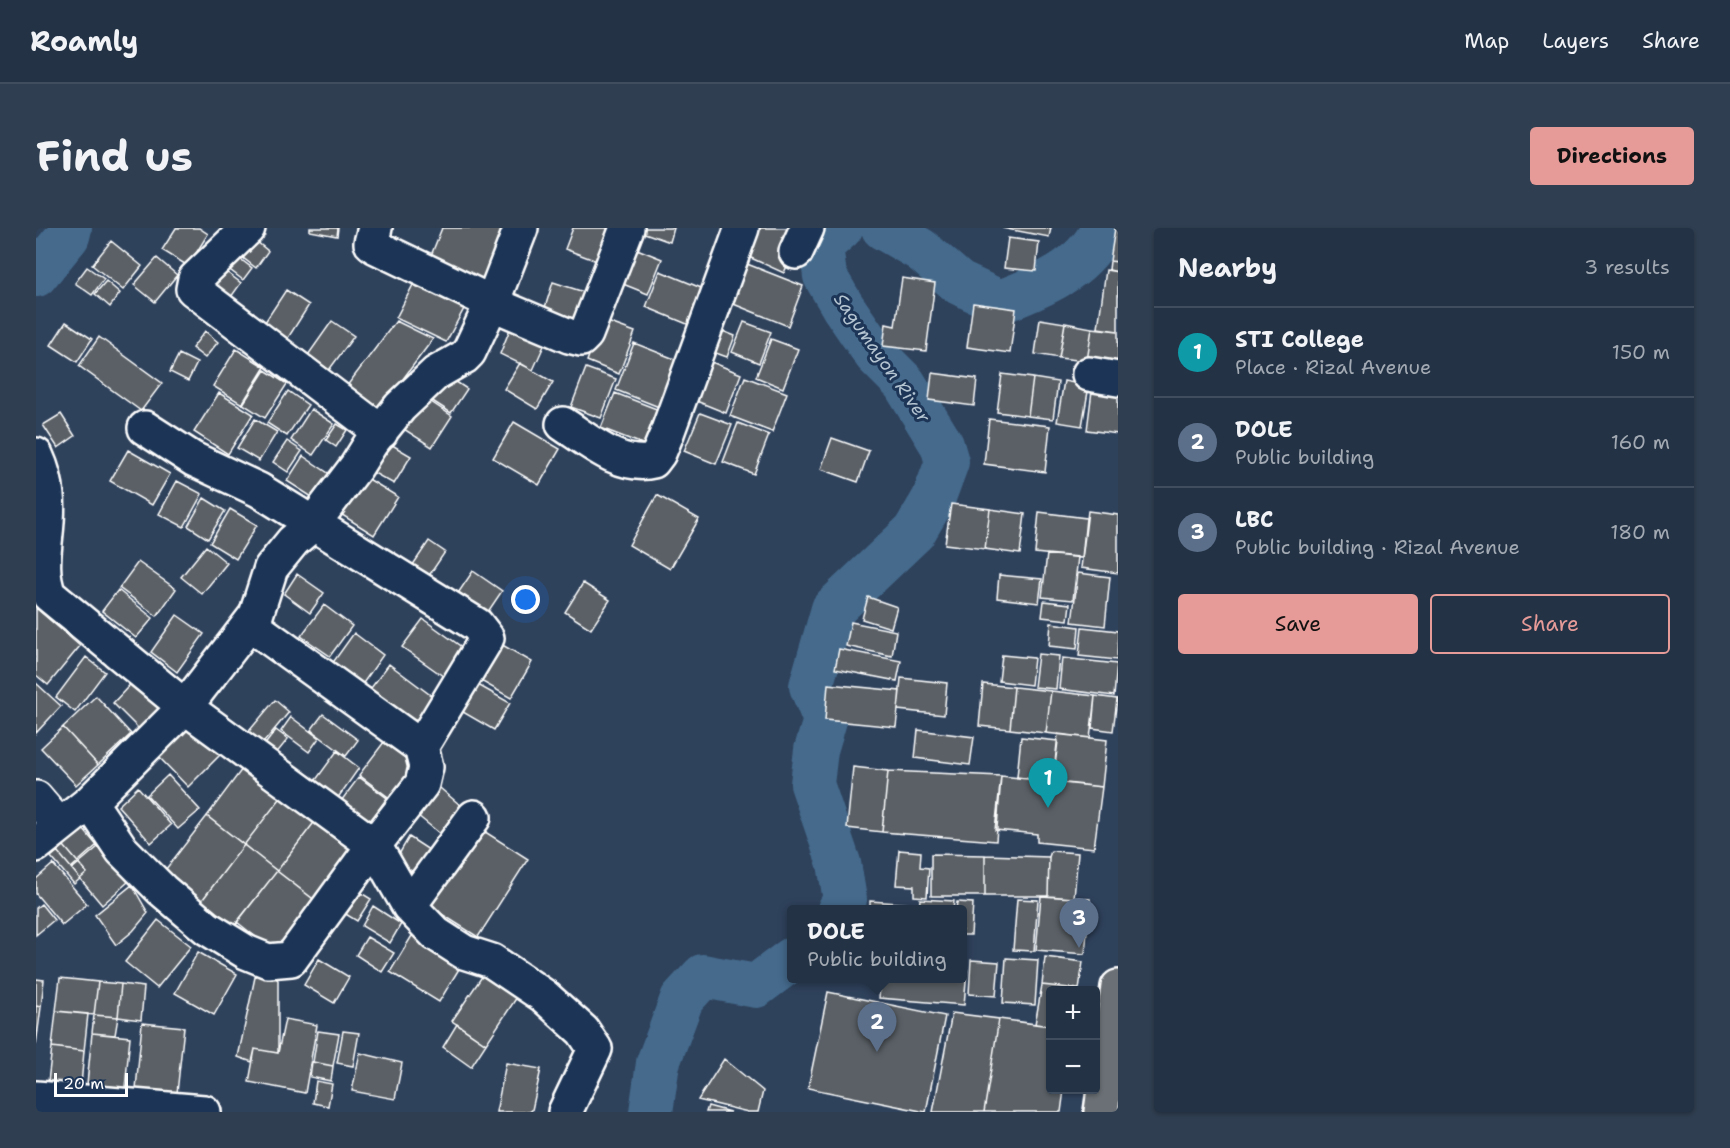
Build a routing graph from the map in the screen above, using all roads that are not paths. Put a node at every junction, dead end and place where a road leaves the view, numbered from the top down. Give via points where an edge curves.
1 (248, 228) edge
2 (375, 228) edge
3 (521, 228) edge
4 (627, 228) edge
5 (742, 228) edge
6 (492, 303) junction
7 (563, 424) dead end
8 (145, 428) dead end
9 (381, 432) junction
10 (36, 455) edge
11 (312, 525) junction
12 (44, 592) edge
13 (250, 624) junction
14 (185, 707) junction
15 (421, 747) junction
16 (36, 798) edge
17 (90, 802) junction
18 (474, 817) dead end
19 (48, 835) edge
20 (375, 845) junction
21 (409, 906) junction
22 (1118, 987) edge
23 (36, 1098) edge
24 (204, 1112) edge
25 (565, 1112) edge
26 (1101, 1112) edge

1 - 9 street via 195,279 193,289
2 - 6 street via 371,243 376,248
3 - 6 street
4 - 6 street via 582,339
5 - 7 street via 663,444 653,461 639,463 613,456
6 - 9 street via 469,352 436,373 400,407
8 - 11 street via 193,459 259,490
9 - 11 street
10 - 12 street via 47,498 41,560
11 - 13 street via 271,568
11 - 15 street via 477,625 487,638
12 - 14 street
13 - 14 street
13 - 15 street
14 - 17 street
14 - 20 street
15 - 20 street via 426,767 422,784
16 - 19 street
17 - 19 street
17 - 20 street via 122,850 162,890 207,928 268,962 291,959
18 - 21 street
20 - 21 street
21 - 25 street via 436,934 464,952 492,961 544,996 583,1031 595,1049
22 - 26 main road
23 - 24 street

